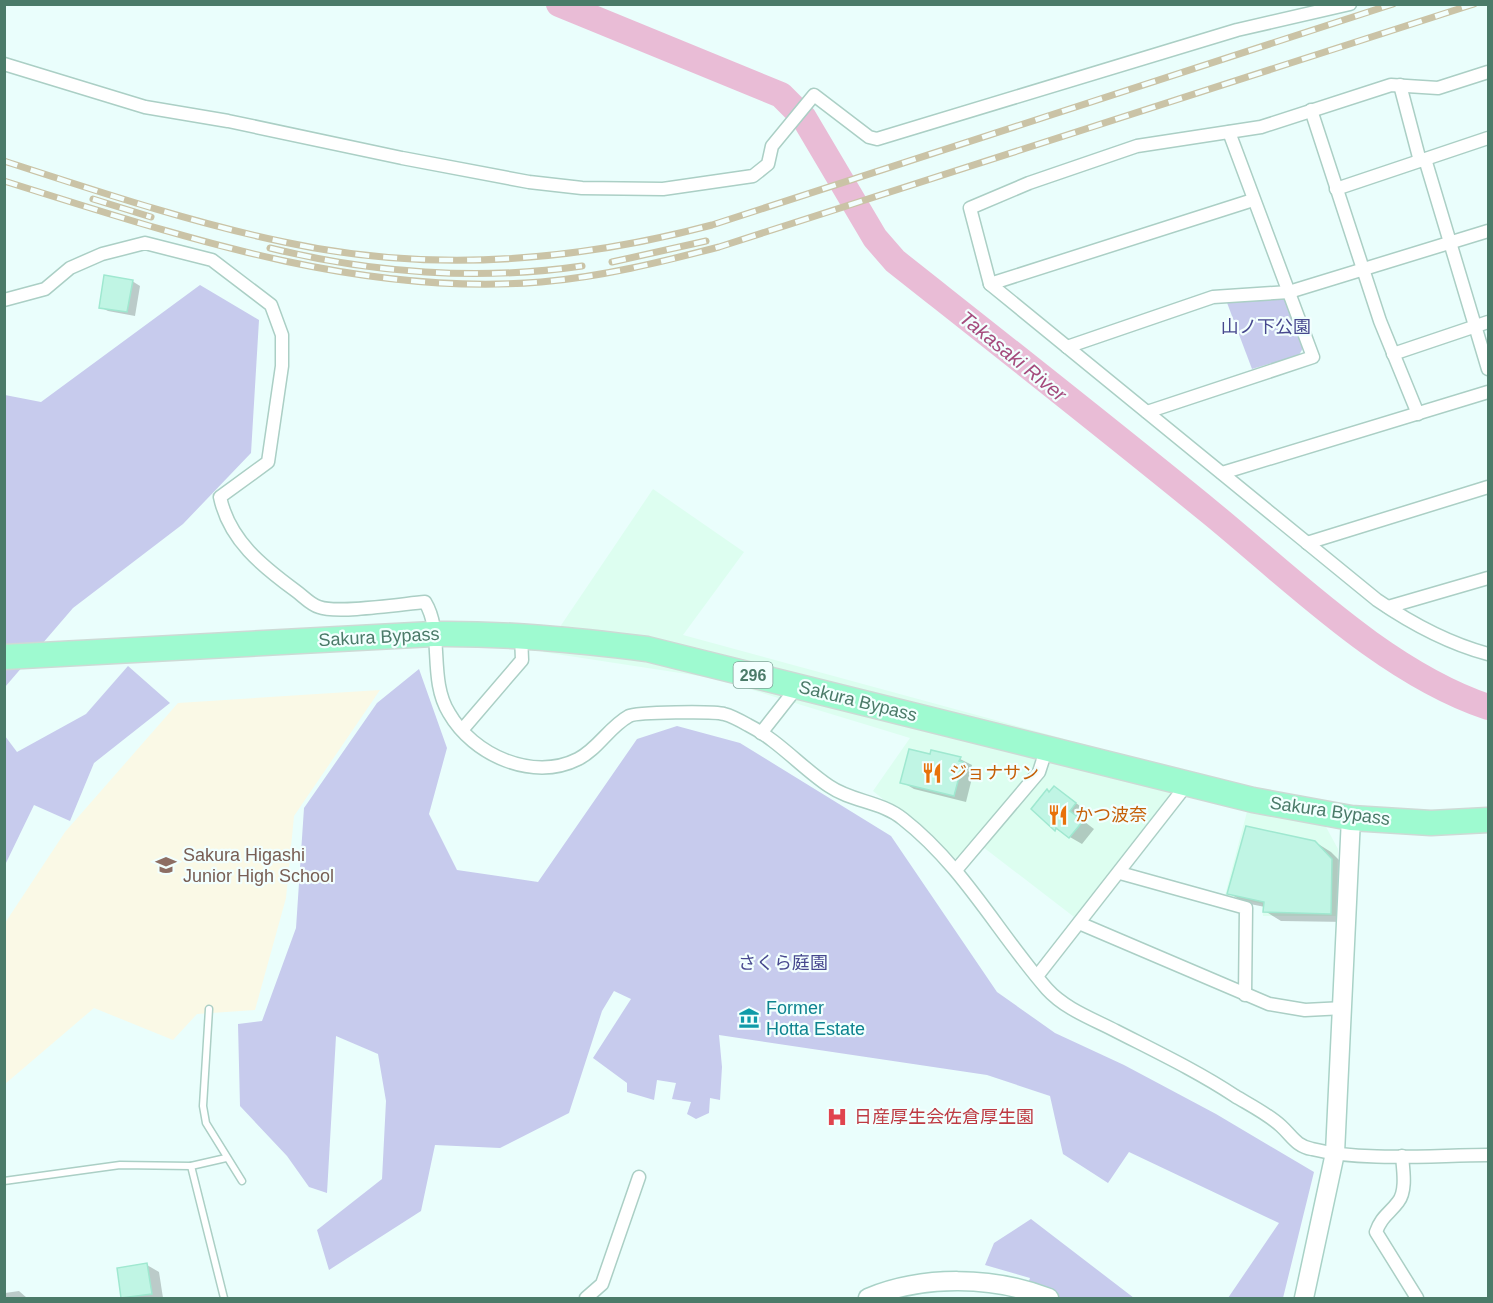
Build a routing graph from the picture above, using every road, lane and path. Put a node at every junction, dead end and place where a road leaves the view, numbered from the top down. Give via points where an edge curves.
1 (1350, 4) edge
2 (4, 64) edge
3 (1488, 72) edge
4 (1400, 85) junction
5 (1311, 110) junction
6 (1229, 132) junction
7 (1488, 138) edge
8 (1422, 160) junction
9 (1336, 189) junction
10 (1253, 200) junction
11 (1488, 231) edge
12 (1450, 244) junction
13 (1364, 271) junction
14 (990, 284) junction
15 (1289, 292) junction
16 (4, 300) edge
17 (1488, 322) edge
18 (1476, 326) junction
19 (1067, 347) junction
20 (1393, 354) junction
21 (1488, 369) edge
22 (1488, 392) edge
23 (1147, 412) junction
24 (1418, 414) junction
25 (1222, 473) junction
26 (1488, 487) edge
27 (1307, 543) junction
28 (1488, 578) edge
29 (1388, 607) junction
30 (433, 634) junction
31 (521, 635) junction
32 (1488, 654) edge
33 (4, 657) edge
34 (798, 686) junction
35 (462, 730) junction
36 (761, 733) junction
37 (1047, 747) junction
38 (1188, 783) junction
39 (1351, 818) junction
40 (1488, 820) edge
41 (956, 870) junction
42 (1120, 873) junction
43 (1079, 923) junction
44 (1038, 975) junction
45 (1245, 995) junction
46 (1344, 1008) junction
47 (209, 1009) dead end
48 (1335, 1153) junction
49 (1488, 1155) edge
50 (1402, 1156) junction
51 (226, 1158) junction
52 (191, 1166) junction
53 (639, 1177) dead end
54 (4, 1181) edge
55 (242, 1181) dead end
56 (1022, 1295) edge
57 (224, 1299) edge
58 (586, 1299) edge
59 (868, 1299) edge
60 (1049, 1299) edge
61 (1304, 1299) edge
62 (1417, 1299) edge

1 - 2 street via 1237,30 877,139 814,95 772,146 768,164 753,176 663,189 582,188 518,180 145,107
3 - 4 street via 1438,88
4 - 5 street via 1391,84
4 - 8 street
5 - 6 street via 1261,127
5 - 9 street
6 - 10 street
6 - 14 street via 1137,146 970,208
7 - 8 street
8 - 9 street
8 - 12 street
9 - 13 street
10 - 14 street
10 - 15 street
11 - 12 street
12 - 13 street
12 - 18 street
13 - 15 street
13 - 20 street
14 - 19 street
15 - 19 street via 1213,297
15 - 23 street via 1313,357
16 - 30 street via 45,289 70,268 102,254 145,243 212,260 255,291 271,305 282,335 282,366 268,462 220,497 224,516 260,563 319,608 425,602 433,615
17 - 18 street
18 - 20 street
18 - 21 street
19 - 23 street
20 - 24 street
22 - 24 street
23 - 25 street
24 - 25 street
25 - 27 street
26 - 27 street
27 - 29 street
28 - 29 street
29 - 32 street via 1410,623
30 - 31 highway, Sakura Bypass / 296
30 - 33 highway, Sakura Bypass / 296
30 - 35 street via 440,690 448,713
31 - 34 highway, Sakura Bypass / 296 via 647,649
31 - 35 street via 522,660
34 - 36 street
34 - 37 highway, Sakura Bypass / 296
35 - 36 street via 485,750 508,762 534,767 556,767 579,759 607,731 633,714 721,712
36 - 41 street via 844,795 874,803 900,816
37 - 38 highway, Sakura Bypass / 296
37 - 41 street via 1039,772
38 - 39 highway, Sakura Bypass / 296
38 - 42 street
39 - 40 highway, Sakura Bypass / 296 via 1431,823
39 - 46 street
41 - 44 street via 1023,962
42 - 43 street
42 - 45 street via 1246,908
43 - 44 street
43 - 45 street
44 - 48 street via 1068,1007 1206,1077 1280,1125 1293,1141 1309,1149
45 - 46 street via 1281,1007
46 - 48 street
47 - 51 lane via 203,1107
48 - 50 street
48 - 61 street
49 - 50 street
50 - 62 street via 1400,1200 1380,1219 1376,1232
51 - 52 lane
51 - 55 lane
52 - 54 lane via 120,1165
52 - 57 lane
53 - 58 street via 602,1284
56 - 59 street via 960,1281 926,1282
56 - 60 street

